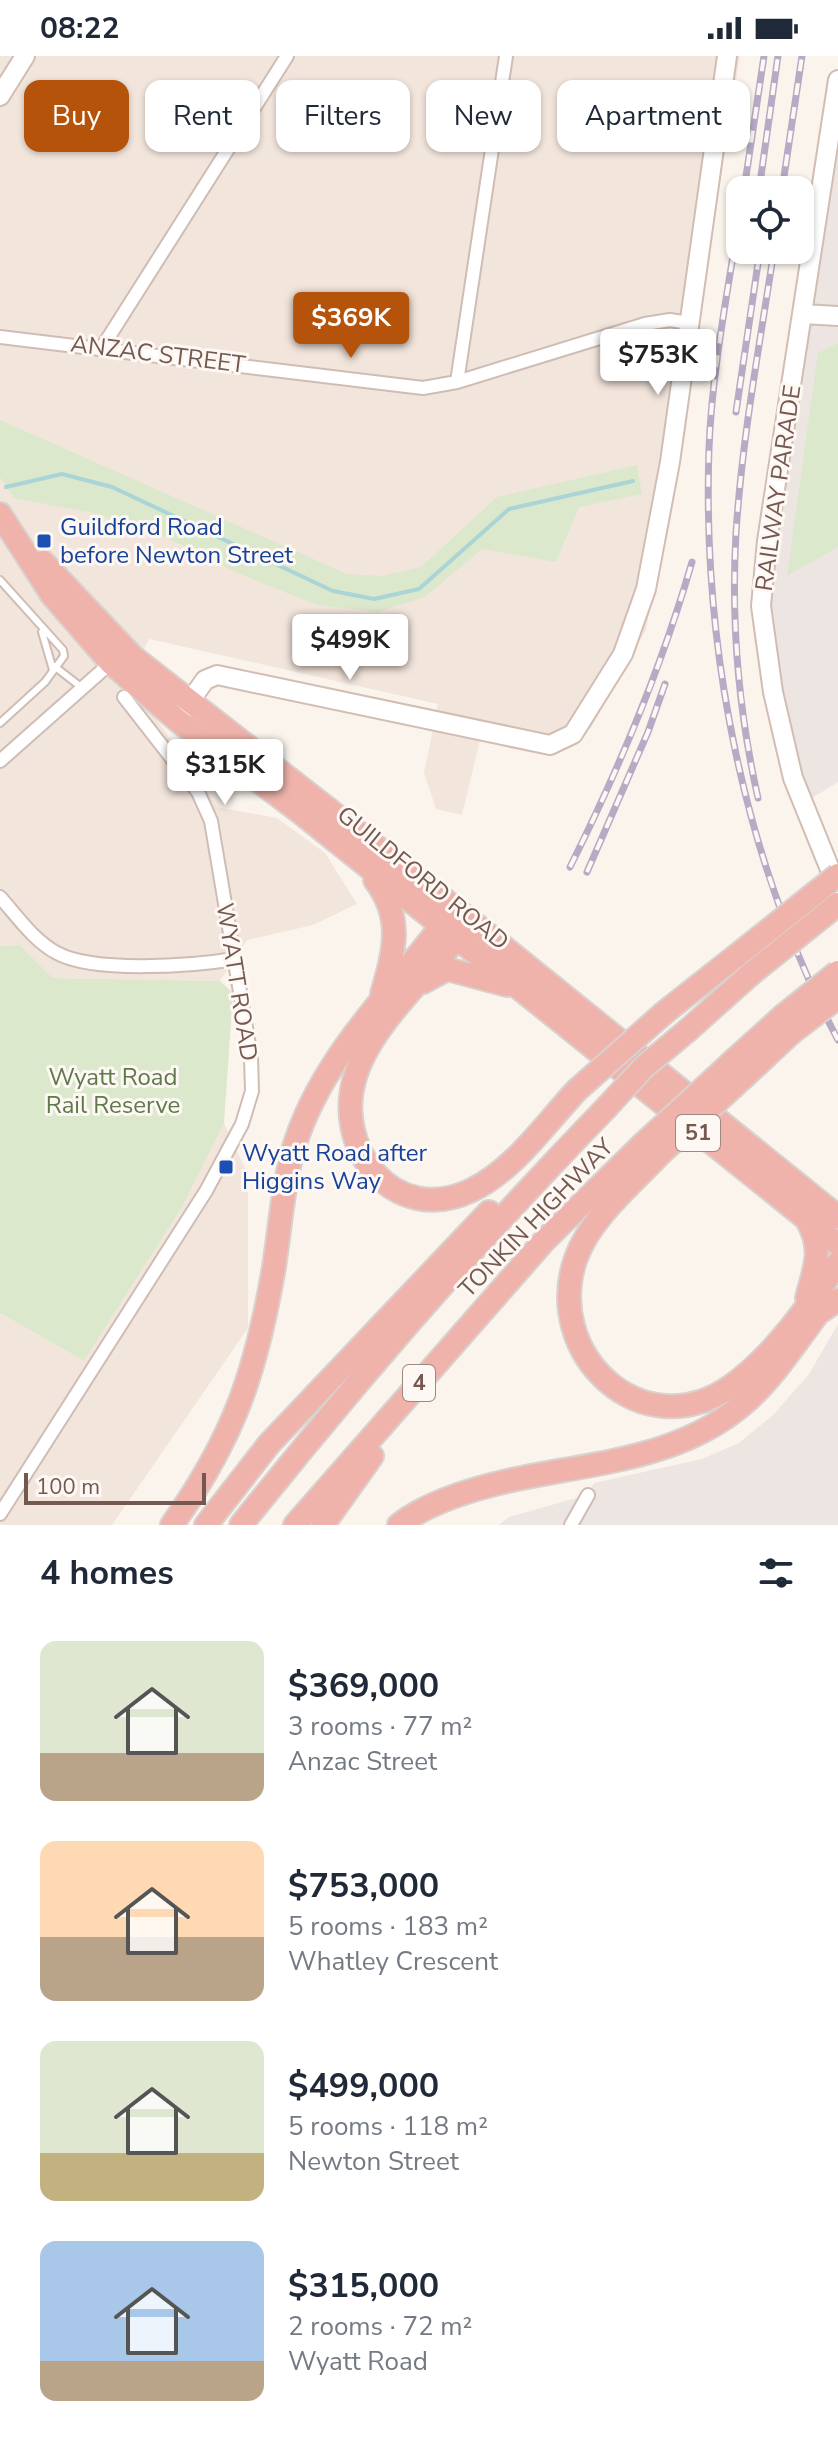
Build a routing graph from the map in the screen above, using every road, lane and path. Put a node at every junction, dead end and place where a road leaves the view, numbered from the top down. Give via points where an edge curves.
1 (25, 56) edge
2 (287, 56) edge
3 (506, 56) edge
4 (727, 56) edge
5 (838, 80) edge
6 (0, 96) edge
7 (803, 314) junction
8 (838, 316) edge
9 (689, 323) junction
10 (0, 337) edge
11 (103, 346) junction
12 (457, 382) junction
13 (3, 518) edge
14 (0, 580) edge
15 (42, 631) junction
16 (118, 656) junction
17 (54, 669) junction
18 (81, 687) junction
19 (124, 697) dead end
20 (191, 700) junction
21 (177, 720) junction
22 (0, 723) edge
23 (0, 761) edge
24 (360, 860) junction
25 (838, 875) edge
26 (838, 889) edge
27 (0, 897) edge
28 (838, 904) edge
29 (456, 923) junction
30 (234, 959) junction
31 (746, 962) junction
32 (838, 972) edge
33 (512, 986) junction
34 (415, 988) junction
35 (838, 997) edge
36 (378, 1007) junction
37 (787, 1025) junction
38 (652, 1149) junction
39 (543, 1172) junction
40 (838, 1217) edge
41 (807, 1219) junction
42 (838, 1244) edge
43 (838, 1263) edge
44 (838, 1287) edge
45 (838, 1300) edge
46 (811, 1312) junction
47 (445, 1354) junction
48 (588, 1495) dead end
49 (0, 1514) edge
50 (401, 1523) edge
51 (172, 1525) edge
52 (206, 1525) edge
53 (241, 1525) edge
54 (295, 1525) edge
55 (323, 1525) edge
56 (571, 1525) edge

1 - 6 street
2 - 11 street
3 - 12 street
4 - 9 street
5 - 7 street, RAILWAY PARADE
7 - 8 street
7 - 26 street, RAILWAY PARADE via 761,606 793,778
9 - 12 street, ANZAC STREET via 645,324
9 - 20 street via 646,589 623,654 573,734 550,745 217,675 205,680
10 - 11 street, ANZAC STREET
11 - 12 street, ANZAC STREET via 423,388
13 - 16 highway, GUILDFORD ROAD / 51 via 52,595
14 - 15 lane
15 - 17 lane
15 - 17 lane via 63,650
16 - 18 street
16 - 20 highway, GUILDFORD ROAD / 51
16 - 21 highway, GUILDFORD ROAD / 51
17 - 18 lane
17 - 22 lane
18 - 23 street
19 - 30 street, WYATT ROAD via 198,792 211,821
20 - 21 street
20 - 29 highway, GUILDFORD ROAD / 51
21 - 24 highway, GUILDFORD ROAD / 51
24 - 29 highway, GUILDFORD ROAD / 51
24 - 36 highway via 388,899 395,925 393,957
25 - 31 highway, bridge
27 - 30 street via 37,938 75,961 191,966
28 - 31 highway, TONKIN HIGHWAY, bridge
29 - 33 highway, GUILDFORD ROAD / 51
29 - 34 highway
29 - 36 highway
29 - 40 highway, GUILDFORD ROAD / 51
30 - 49 street, WYATT ROAD via 251,1057 252,1091 242,1124 206,1191
31 - 34 highway, bridge via 664,1013 577,1090 506,1166 472,1190 436,1198 390,1187 371,1170 352,1132 350,1102 357,1070
31 - 39 highway, TONKIN HIGHWAY, bridge via 688,1030 644,1067
32 - 37 highway, TONKIN HIGHWAY / 4, bridge
33 - 34 highway via 447,969
33 - 41 highway, GUILDFORD ROAD / 51
35 - 37 highway, bridge
36 - 51 highway via 346,1042 313,1098 294,1148 252,1376 220,1451
37 - 38 highway, TONKIN HIGHWAY / 4, bridge
38 - 46 highway via 577,1256 568,1309 594,1372 646,1403 705,1399 729,1388
38 - 47 highway, TONKIN HIGHWAY / 4 via 544,1241
39 - 52 highway, TONKIN HIGHWAY via 494,1206 269,1444
39 - 53 highway, TONKIN HIGHWAY via 328,1416
41 - 42 highway, GUILDFORD ROAD / 51
41 - 46 highway via 818,1253
43 - 46 highway
44 - 46 highway
45 - 46 highway
46 - 50 highway via 772,1376 724,1420 684,1442 640,1456 491,1485
47 - 54 highway, TONKIN HIGHWAY / 4
47 - 55 highway
48 - 56 street

